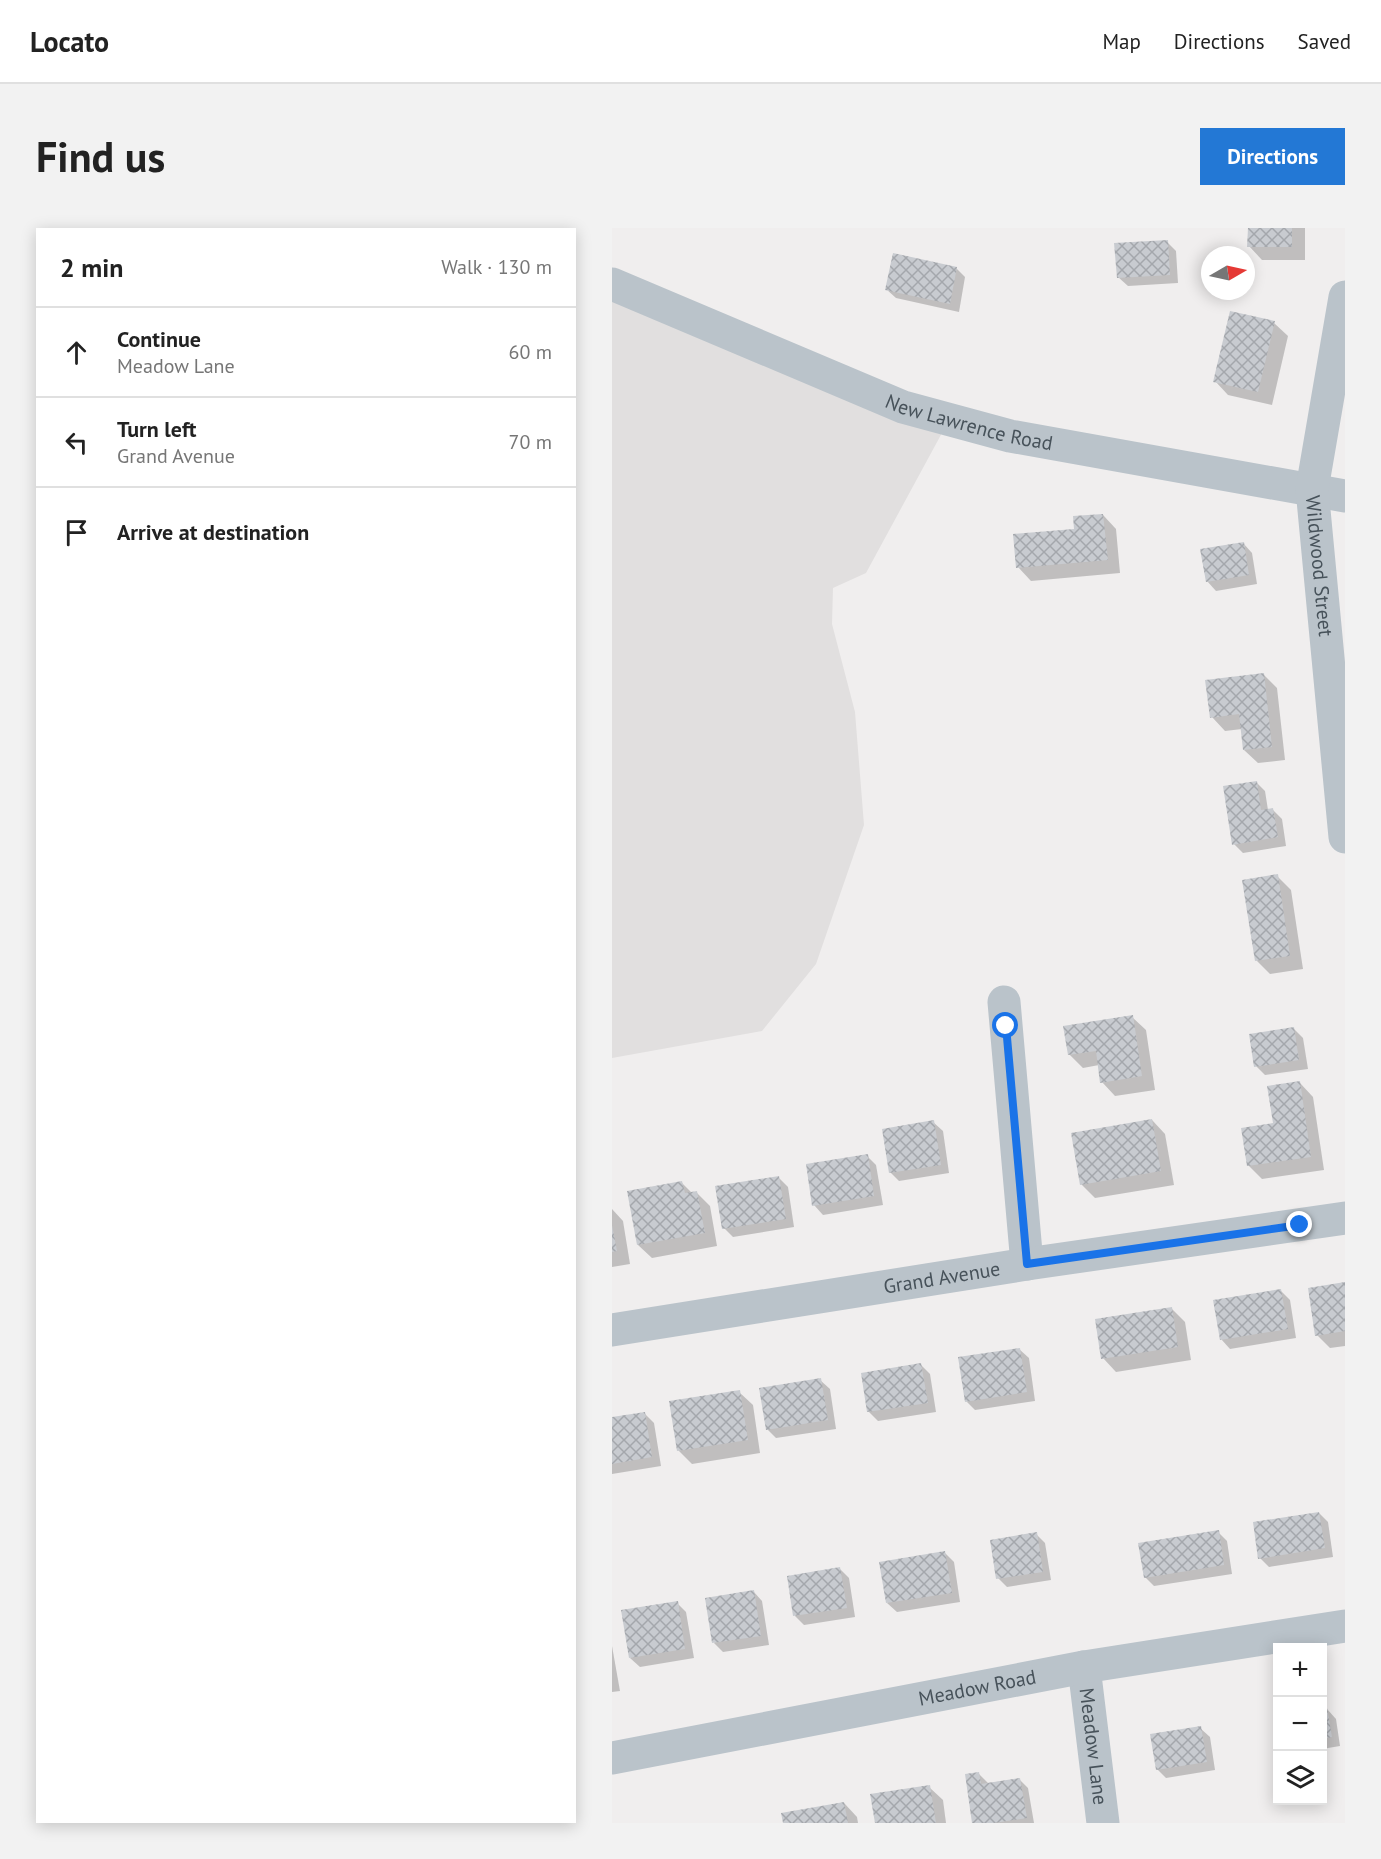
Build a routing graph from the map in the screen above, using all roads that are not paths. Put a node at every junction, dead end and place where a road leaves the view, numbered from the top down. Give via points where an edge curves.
1 (612, 285) edge
2 (1345, 297) edge
3 (1312, 489) junction
4 (1345, 496) edge
5 (1345, 837) edge
6 (1004, 1002) dead end
7 (1345, 1218) edge
8 (1027, 1264) junction
9 (612, 1330) edge
10 (1345, 1626) edge
11 (1084, 1667) junction
12 (612, 1758) edge
13 (1103, 1823) edge

1 - 3 street, New Lawrence Road via 903,407 1010,436
2 - 3 street, Wildwood Street
3 - 4 street, New Lawrence Road
3 - 5 street, Wildwood Street
6 - 8 street
7 - 8 street, Grand Avenue
8 - 9 street, Grand Avenue
10 - 11 street, Meadow Road
11 - 12 street, Meadow Road
11 - 13 street, Meadow Lane

